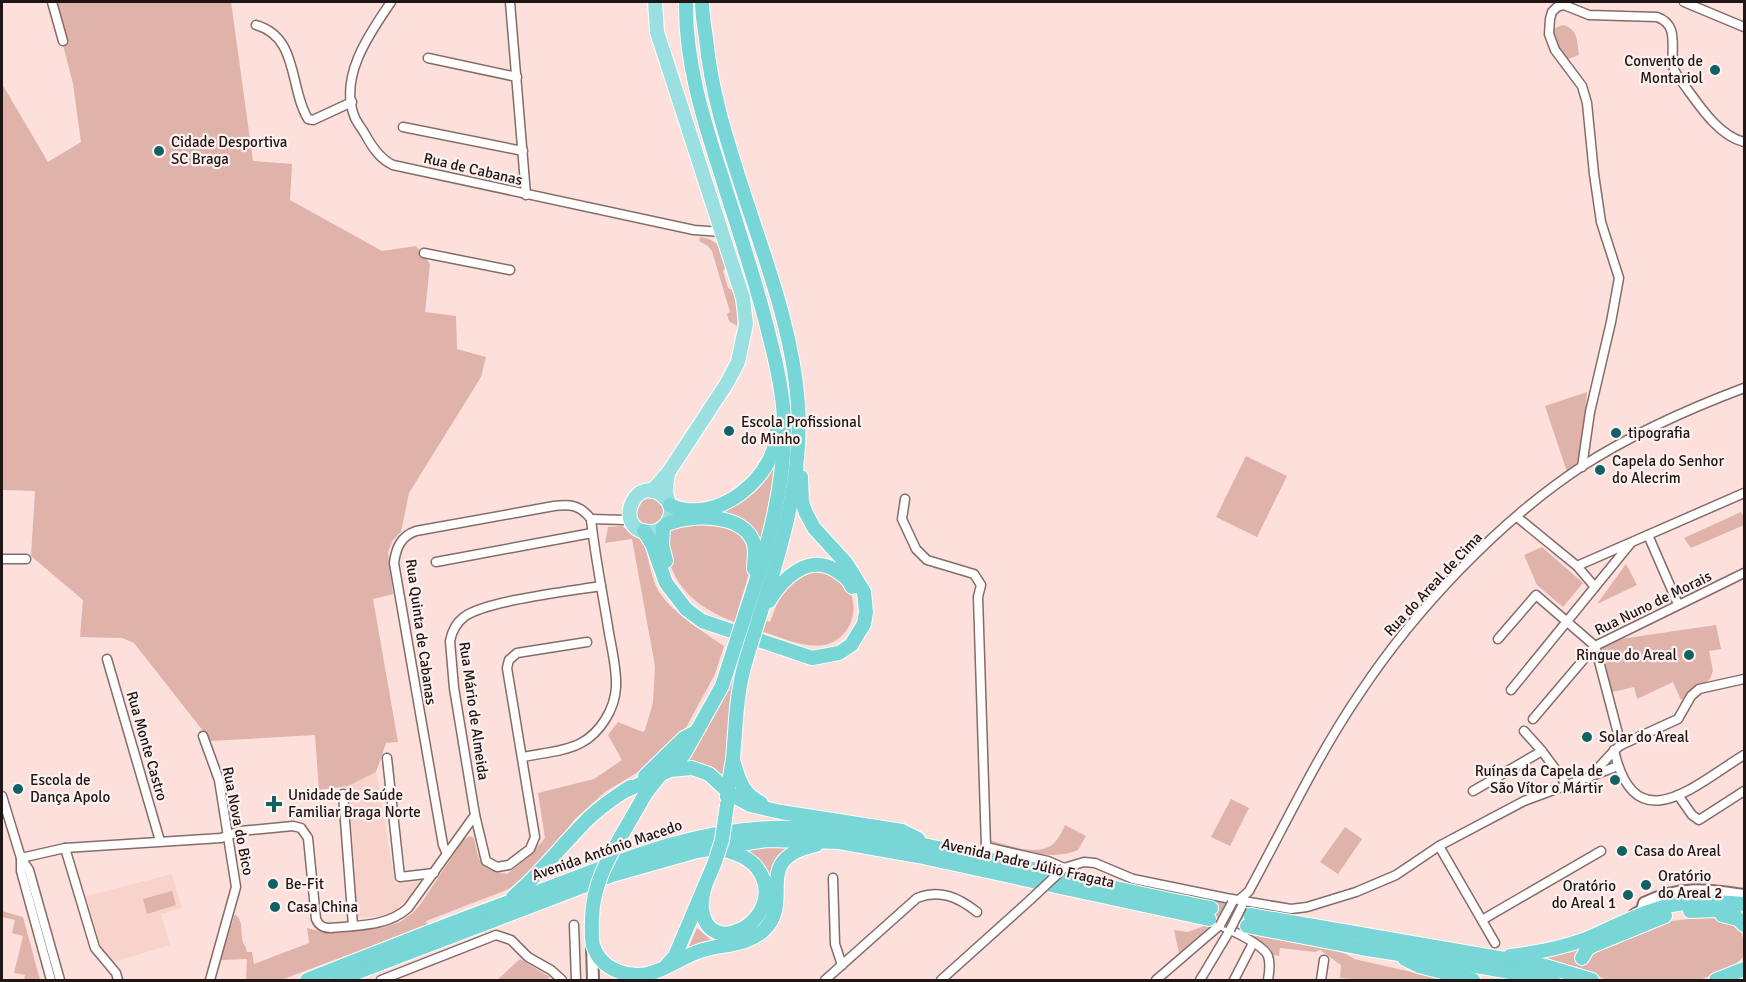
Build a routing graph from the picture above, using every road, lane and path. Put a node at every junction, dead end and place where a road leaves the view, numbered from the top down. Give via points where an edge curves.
1 (52, 2) edge
2 (391, 2) edge
3 (510, 2) edge
4 (656, 2) edge
5 (686, 2) edge
6 (702, 2) edge
7 (1684, 2) edge
8 (256, 25) dead end
9 (1744, 27) edge
10 (63, 41) dead end
11 (428, 58) dead end
12 (517, 77) junction
13 (351, 102) junction
14 (403, 127) dead end
15 (1744, 142) edge
16 (523, 151) junction
17 (526, 195) junction
18 (722, 232) junction
19 (424, 253) dead end
20 (510, 270) dead end
21 (774, 354) junction
22 (1744, 388) edge
23 (798, 449) junction
24 (1582, 467) junction
25 (668, 473) junction
26 (652, 491) junction
27 (1744, 493) edge
28 (905, 499) dead end
29 (668, 502) junction
30 (1517, 517) junction
31 (591, 519) junction
32 (612, 519) junction
33 (635, 522) junction
34 (665, 526) junction
35 (592, 533) junction
36 (1648, 535) junction
37 (1631, 542) junction
38 (2, 559) edge
39 (26, 559) dead end
40 (436, 562) dead end
41 (1577, 566) junction
42 (1744, 573) edge
43 (756, 582) junction
44 (601, 586) junction
45 (1595, 586) junction
46 (1678, 604) junction
47 (759, 618) junction
48 (1566, 620) junction
49 (1498, 639) dead end
50 (587, 642) dead end
51 (1595, 646) junction
52 (107, 659) dead end
53 (1744, 679) edge
54 (1511, 690) dead end
55 (1533, 719) dead end
56 (1524, 731) dead end
57 (694, 733) junction
58 (203, 736) dead end
59 (1618, 747) junction
60 (1542, 751) junction
61 (1744, 755) edge
62 (523, 756) junction
63 (387, 758) dead end
64 (733, 759) junction
65 (1618, 766) junction
66 (666, 772) junction
67 (1589, 777) junction
68 (1568, 785) junction
69 (1473, 791) dead end
70 (1744, 791) edge
71 (623, 792) junction
72 (343, 794) dead end
73 (1678, 795) junction
74 (2, 796) edge
75 (727, 798) junction
76 (795, 813) junction
77 (475, 815) junction
78 (228, 835) junction
79 (160, 841) junction
80 (839, 842) junction
81 (1438, 846) junction
82 (65, 848) junction
83 (713, 848) junction
84 (942, 849) junction
85 (1601, 851) dead end
86 (447, 854) junction
87 (21, 858) junction
88 (1002, 862) joint
89 (1064, 868) junction
90 (434, 873) junction
91 (833, 878) dead end
92 (1046, 884) junction
93 (705, 886) junction
94 (1744, 895) edge
95 (509, 901) junction
96 (1744, 904) edge
97 (1242, 910) junction
98 (1714, 911) junction
99 (977, 912) dead end
100 (1744, 914) edge
101 (1213, 917) junction
102 (1632, 917) junction
103 (1482, 920) junction
104 (574, 925) dead end
105 (1744, 925) edge
106 (352, 926) junction
107 (1230, 930) junction
108 (592, 938) junction
109 (1253, 943) junction
110 (1495, 943) dead end
111 (1389, 952) junction
112 (1494, 958) junction
113 (1582, 958) dead end
114 (1324, 960) dead end
115 (1744, 961) edge
116 (842, 965) junction
117 (665, 966) junction
118 (1744, 969) edge
119 (626, 978) edge
120 (1721, 978) edge
121 (51, 981) edge
122 (60, 981) edge
123 (118, 981) edge
124 (210, 981) edge
125 (306, 981) edge
126 (337, 981) edge
127 (381, 981) edge
128 (562, 981) edge
129 (576, 981) edge
130 (593, 981) edge
131 (825, 981) edge
132 (941, 981) edge
133 (1156, 981) edge
134 (1200, 981) edge
135 (1234, 981) edge
136 (1268, 981) edge
137 (1321, 981) edge
138 (1473, 981) edge
139 (1553, 981) edge
140 (1592, 981) edge

1 - 10 street
2 - 13 street, Rua de Cabanas via 355,64
3 - 12 street
4 - 18 main road via 657,33
5 - 21 highway via 693,74 707,132 762,303
6 - 23 highway via 709,73 778,299 793,363
7 - 9 street
8 - 13 street via 269,30 283,43 308,119
11 - 12 street
12 - 16 street
13 - 17 street, Rua de Cabanas via 369,142 386,162
14 - 16 street
15 - 24 street via 1719,127 1679,78 1674,69 1672,33 1664,19 1589,15 1564,5 1552,12 1552,43 1577,78 1587,103 1601,222 1619,278
16 - 17 street
17 - 18 street, Rua de Cabanas via 694,230
18 - 25 main road via 743,298 746,324 740,354 727,383
19 - 20 street
21 - 29 highway via 777,433 774,447 756,479 730,501 710,508 685,510
21 - 43 highway via 783,409 780,488
22 - 24 street, Rua do Areal de Cima via 1678,415
23 - 33 highway via 806,513 814,528 846,563 866,601 864,624 850,645 839,653 812,658 702,621 686,609 666,584 652,544
23 - 47 highway via 784,536
24 - 30 street, Rua do Areal de Cima
25 - 26 main road
25 - 29 main road
26 - 29 main road
26 - 33 main road via 639,494 630,504
27 - 36 street
28 - 89 street via 902,519 916,549 927,560 974,574 981,585 978,597 986,847
29 - 34 main road via 670,518
30 - 41 street
30 - 97 street, Rua do Areal de Cima via 1469,561 1392,648 1360,693 1326,746 1248,891
31 - 32 street
31 - 35 street
31 - 86 street, Rua Quinta de Cabanas via 582,508 570,504 554,506 416,531 407,534 396,551 394,563 428,766
32 - 33 street
32 - 33 street via 622,512
33 - 34 main road via 651,532
34 - 43 highway via 686,519 738,524 753,541
34 - 47 highway via 662,545 681,592 720,622 798,648 825,650 851,632 857,621 858,603 843,575 830,567 807,566 784,580
35 - 40 street
35 - 44 street
36 - 37 street
36 - 46 street
37 - 41 street
37 - 45 street
38 - 39 street
41 - 45 street
42 - 46 street, Rua Nuno de Morais
43 - 57 highway, bridge via 722,686
44 - 62 street via 616,687 605,721 581,743
44 - 77 street, Rua Mário de Almeida via 485,607 465,616 454,628 450,641 454,688
45 - 48 street
46 - 51 street, Rua Nuno de Morais
47 - 64 highway, bridge via 736,700
48 - 49 street via 1536,595
48 - 51 street
48 - 54 street
50 - 62 street via 517,653 508,660
51 - 55 street, Rua Nuno de Morais
51 - 59 street
52 - 79 street, Rua Monte Castro
53 - 59 street via 1699,689 1678,719
56 - 60 street
57 - 66 highway via 684,754
57 - 71 highway
58 - 78 street, Rua Nova do Bico via 219,780
59 - 65 street
59 - 67 street
60 - 68 street
60 - 69 street
61 - 73 street
62 - 77 street, Rua Mário de Almeida via 533,845 501,867 488,864
63 - 90 street via 400,877
64 - 75 highway
64 - 76 highway via 738,779 752,799
65 - 67 street
65 - 73 street via 1630,790 1647,801
66 - 71 highway
66 - 75 highway via 684,767 700,771 716,779
66 - 108 highway, bridge via 654,781 599,878
67 - 68 street
68 - 81 street via 1524,801
70 - 73 street via 1699,819
71 - 95 highway via 586,821
72 - 106 street
74 - 87 street
75 - 76 highway
75 - 93 highway, bridge via 722,840
76 - 84 highway via 902,831
77 - 86 street
78 - 79 street
78 - 106 street via 301,828 308,838 318,924 324,928
78 - 124 street, Rua Nova do Bico via 236,887
79 - 82 street
80 - 83 highway, Avenida António Macedo via 767,840
80 - 92 highway, Avenida Padre Júlio Fragata
80 - 117 highway via 804,848 780,865 772,918 759,934 694,952
81 - 97 street via 1396,875 1356,892 1292,909
81 - 103 street
82 - 87 street
82 - 123 street via 95,948
83 - 93 highway via 746,857 758,869 765,886 762,907 747,926 731,933 718,933 704,917
83 - 126 highway, Avenida António Macedo via 612,875
84 - 88 highway, Avenida António Macedo
84 - 95 highway, Avenida António Macedo via 825,830 740,831 692,838 645,851
85 - 103 street
86 - 90 street
87 - 121 street via 21,871
87 - 122 street via 29,870
88 - 101 highway, Avenida Padre Júlio Fragata
89 - 92 street, bridge
89 - 97 street via 1074,863 1095,863 1133,879
90 - 106 street via 400,916 382,923
91 - 116 street via 835,944
92 - 101 highway, Avenida Padre Júlio Fragata
92 - 132 street, bridge
93 - 117 highway via 675,956
94 - 102 street via 1696,889 1676,891 1644,903 1642,910
95 - 125 highway, Avenida António Macedo
96 - 102 highway via 1683,903
97 - 101 street, bridge
97 - 107 street, bridge
97 - 111 highway
97 - 112 highway
98 - 100 highway
98 - 105 highway
98 - 113 highway via 1654,919 1588,948
99 - 116 street via 943,893 928,893 917,898
101 - 107 street
101 - 133 street
102 - 112 highway via 1585,939 1542,952
103 - 110 street
104 - 129 street
107 - 109 street
107 - 134 street
108 - 119 highway via 602,960
108 - 130 street
109 - 135 street
109 - 136 street via 1267,954
111 - 138 highway via 1419,966
111 - 139 highway
112 - 140 highway via 1564,971
114 - 137 street
115 - 120 highway
116 - 131 street
117 - 119 highway
118 - 120 highway
127 - 128 street via 495,935 504,936

